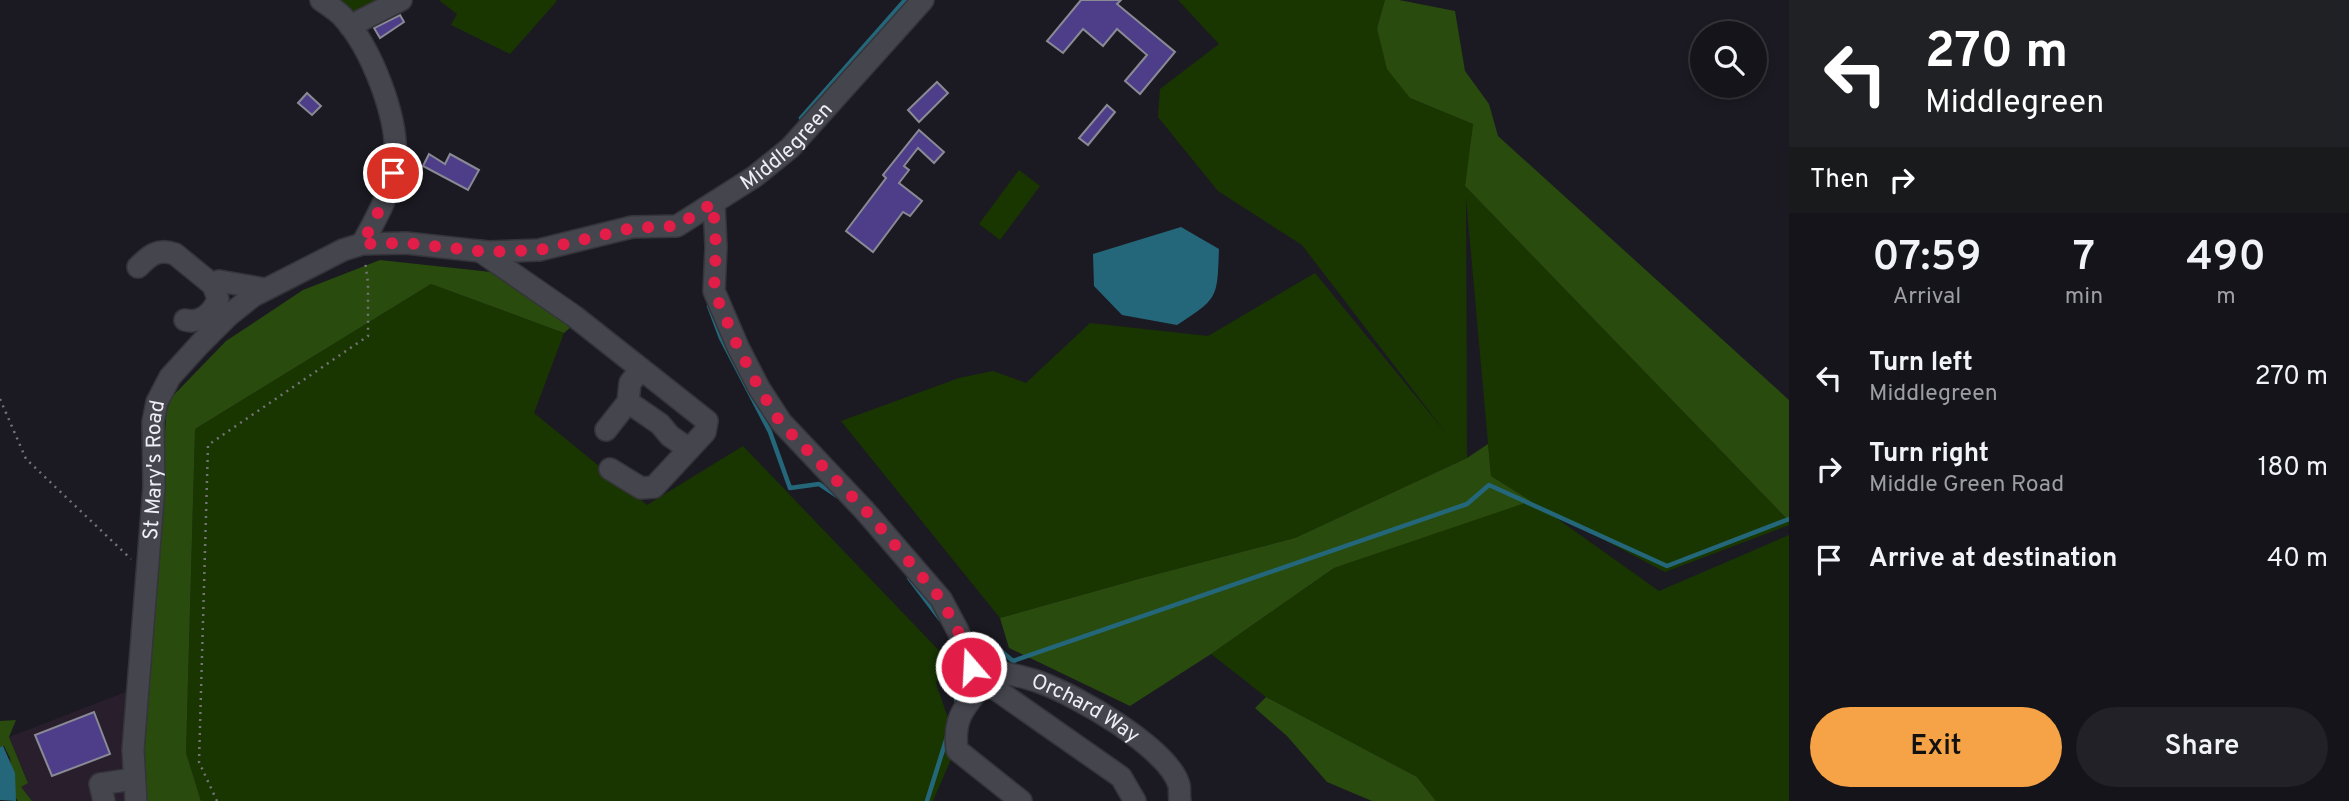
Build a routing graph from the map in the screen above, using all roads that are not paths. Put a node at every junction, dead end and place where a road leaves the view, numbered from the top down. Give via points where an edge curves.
1 (321, 0) edge
2 (401, 0) edge
3 (923, 0) edge
4 (349, 26) junction
5 (713, 203) junction
6 (362, 244) junction
7 (480, 251) junction
8 (138, 267) dead end
9 (213, 285) junction
10 (265, 289) junction
11 (185, 320) dead end
12 (641, 369) junction
13 (628, 402) junction
14 (606, 430) dead end
15 (689, 449) junction
16 (610, 469) dead end
17 (975, 676) junction
18 (133, 779) junction
19 (1179, 793) edge
20 (1129, 798) edge
21 (104, 801) edge
22 (136, 801) edge
23 (1021, 801) edge

1 - 4 street
2 - 4 street
3 - 5 street, Middlegreen via 790,148
4 - 6 street via 384,92 396,158 390,189
5 - 7 street, Middlegreen via 677,226 632,228 539,250
5 - 17 street via 714,291 759,388 780,422 866,511 941,599
6 - 7 street, Middlegreen via 406,243
6 - 10 street, St Mary's Road
7 - 12 street
8 - 9 street via 153,253 169,252
9 - 10 street via 219,281
9 - 11 street via 218,299 213,309 201,319
10 - 18 street, St Mary's Road via 200,344 170,377 157,402
12 - 13 street via 629,383
12 - 15 street via 708,421 705,432
13 - 14 street
13 - 15 street
15 - 16 street via 649,489
17 - 19 street, Orchard Way via 1036,680 1098,710 1170,768
17 - 20 street via 1121,777
17 - 23 street via 955,733 957,750
18 - 21 street via 100,784
18 - 22 street, St Mary's Road

